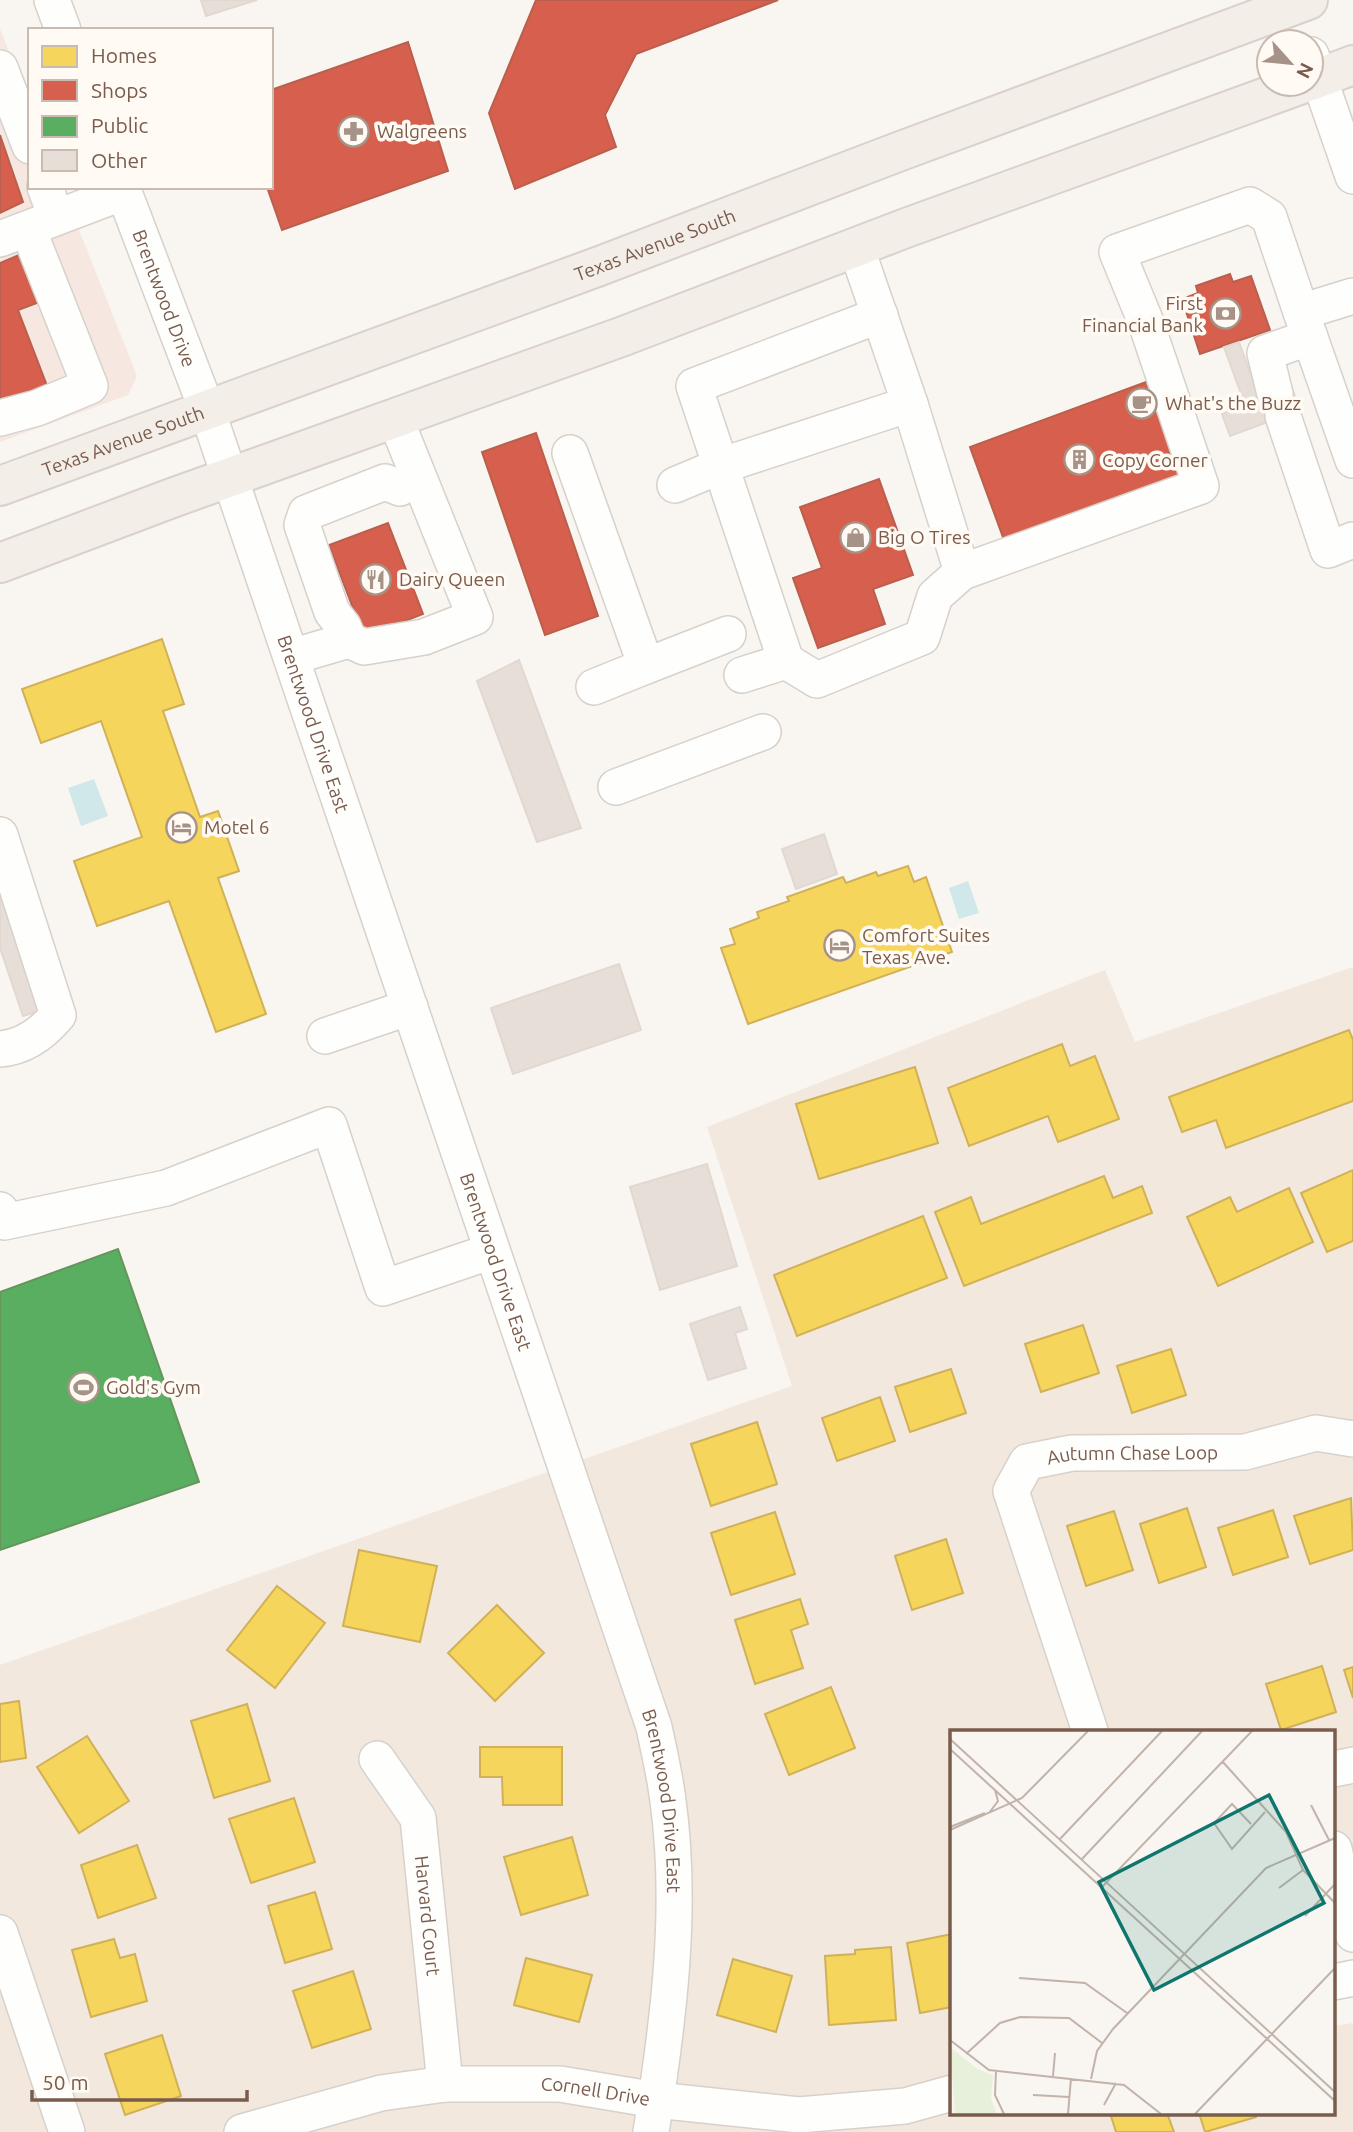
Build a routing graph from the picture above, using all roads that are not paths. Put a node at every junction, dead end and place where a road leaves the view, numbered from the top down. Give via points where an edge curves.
1 (52, 0) edge
2 (1298, 2) edge
3 (62, 28) edge
4 (1304, 28) edge
5 (0, 68) edge
6 (1325, 90) edge
7 (1255, 96) edge
8 (28, 141) edge
9 (1353, 176) edge
10 (123, 190) edge
11 (32, 218) edge
12 (856, 247) junction
13 (1353, 296) edge
14 (880, 315) junction
15 (1306, 324) junction
16 (910, 404) junction
17 (207, 410) junction
18 (0, 418) edge
19 (395, 418) junction
20 (570, 453) dead end
21 (1353, 460) edge
22 (720, 466) junction
23 (229, 478) junction
24 (410, 484) junction
25 (675, 485) dead end
26 (0, 486) edge
27 (1353, 540) edge
28 (0, 563) edge
29 (962, 572) junction
30 (346, 633) junction
31 (728, 634) dead end
32 (291, 657) junction
33 (786, 661) junction
34 (646, 666) junction
35 (743, 675) dead end
36 (594, 687) dead end
37 (763, 732) dead end
38 (616, 787) dead end
39 (0, 835) edge
40 (410, 1007) junction
41 (325, 1036) dead end
42 (0, 1049) edge
43 (0, 1210) edge
44 (492, 1251) junction
45 (1353, 1439) edge
46 (1090, 1730) edge
47 (377, 1759) dead end
48 (1353, 1841) edge
49 (1336, 1846) edge
50 (1336, 1856) edge
51 (0, 1933) edge
52 (1353, 1934) edge
53 (445, 2084) junction
54 (950, 2094) edge
55 (654, 2116) edge
56 (67, 2132) edge
57 (242, 2132) edge

1 - 3 street
2 - 4 street
2 - 17 main road, Texas Avenue South
5 - 8 street
6 - 9 street
7 - 12 main road
10 - 11 street
10 - 17 street, Brentwood Drive
11 - 18 street via 90,386
12 - 14 street
12 - 19 main road
13 - 15 street
14 - 16 street
14 - 22 street via 694,386
15 - 21 street
15 - 27 street via 1265,353 1328,550
15 - 29 street via 1269,217 1250,205 1117,252 1145,320 1200,486
16 - 22 street
16 - 29 street
17 - 23 street, Brentwood Drive East
17 - 26 main road, Texas Avenue South
19 - 23 main road
19 - 24 street
20 - 34 street
22 - 25 street
22 - 33 street
23 - 28 main road
23 - 32 street, Brentwood Drive East
24 - 30 street via 391,497 323,522 320,531 347,605
24 - 30 street via 475,617 424,637 364,647
29 - 33 street via 935,596 922,637 817,680
30 - 32 street
31 - 34 street
32 - 40 street, Brentwood Drive East
33 - 35 street
34 - 36 street
37 - 38 street
39 - 42 street via 58,1015 45,1030 15,1048
40 - 41 street
40 - 44 street, Brentwood Drive East
43 - 44 street via 4,1222 166,1188 329,1125 383,1287
44 - 55 street, Brentwood Drive East via 654,1727 669,1802 674,1882 671,1973
45 - 46 street, Autumn Chase Loop via 1316,1433 1245,1452 1072,1454 1027,1462 1011,1491
47 - 53 street, Harvard Court via 418,1818
48 - 49 street
50 - 52 street
51 - 56 street
53 - 55 street, Cornell Drive via 561,2084
53 - 57 street, Cornell Drive via 381,2094
54 - 55 street, Cornell Drive via 905,2106 799,2115

